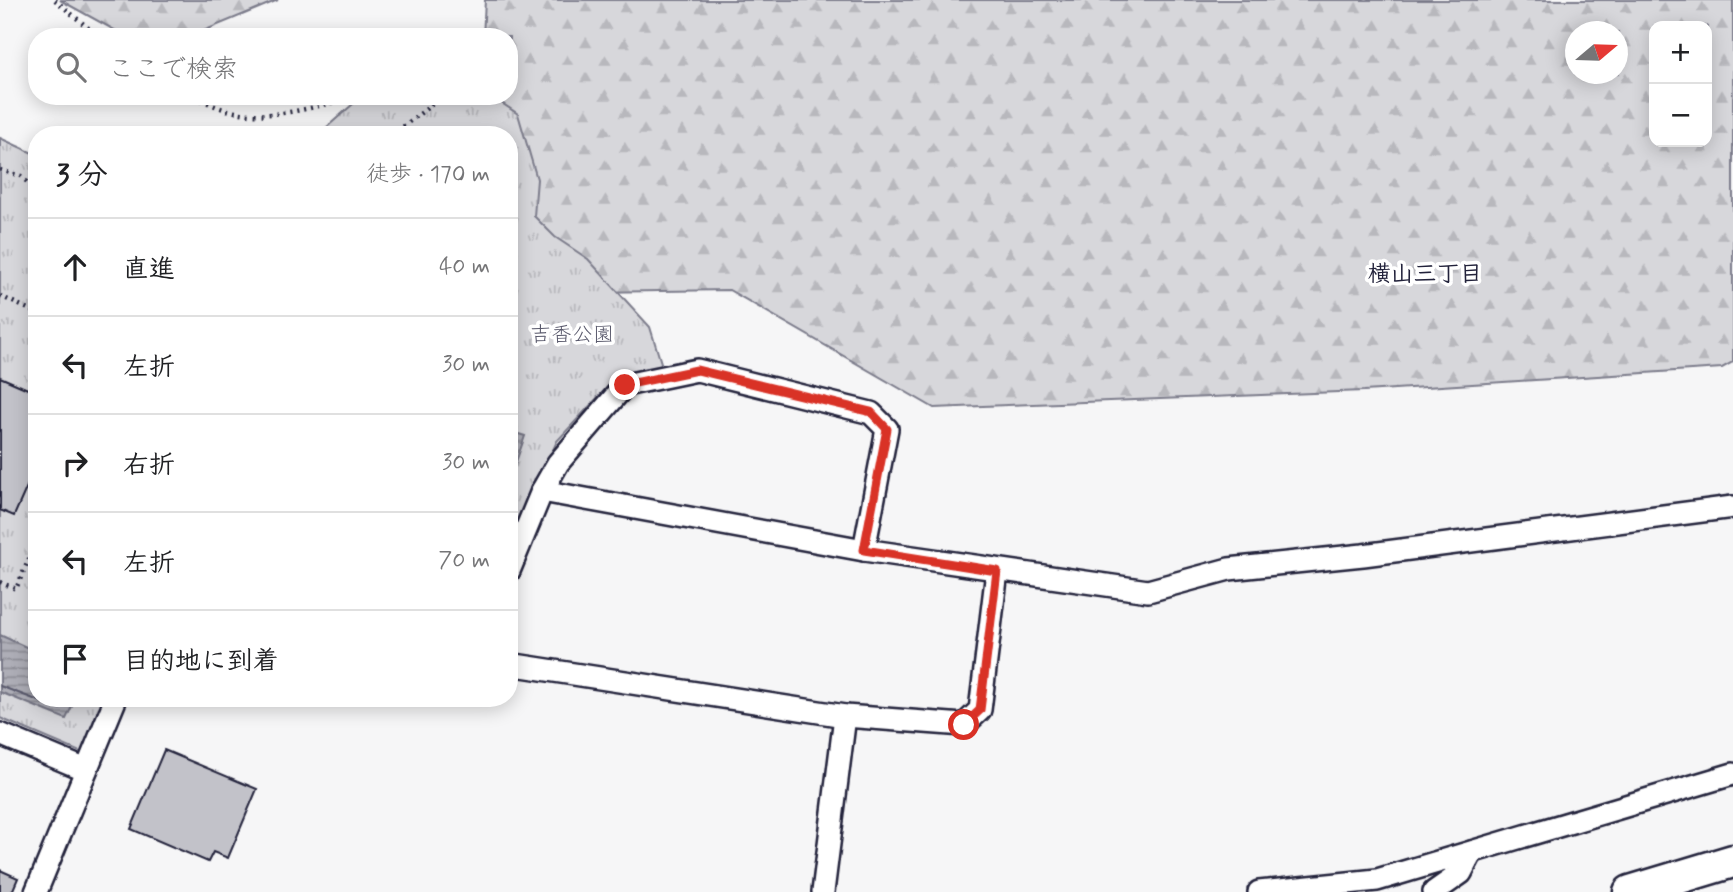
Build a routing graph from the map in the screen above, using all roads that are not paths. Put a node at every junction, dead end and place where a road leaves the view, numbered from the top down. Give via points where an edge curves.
1 (542, 491) junction
2 (1733, 507) edge
3 (518, 549) edge
4 (864, 550) junction
5 (997, 571) junction
6 (518, 665) edge
7 (112, 707) edge
8 (845, 716) junction
9 (0, 734) edge
10 (86, 770) junction
11 (1733, 774) edge
12 (1472, 852) junction
13 (1733, 861) edge
14 (1330, 889) edge
15 (36, 892) edge
16 (823, 892) edge
17 (1259, 892) edge
18 (1434, 892) edge
19 (1630, 892) edge

1 - 3 street
1 - 4 street
1 - 4 street via 558,463 625,385 697,370 871,412 887,429
2 - 5 street via 1229,569 1148,592
4 - 5 street
5 - 8 street via 980,710 964,725
6 - 8 street
7 - 10 street
8 - 16 street
9 - 10 street
10 - 15 street
11 - 12 street
12 - 14 street
12 - 18 street via 1461,873
13 - 19 main road
14 - 17 street

